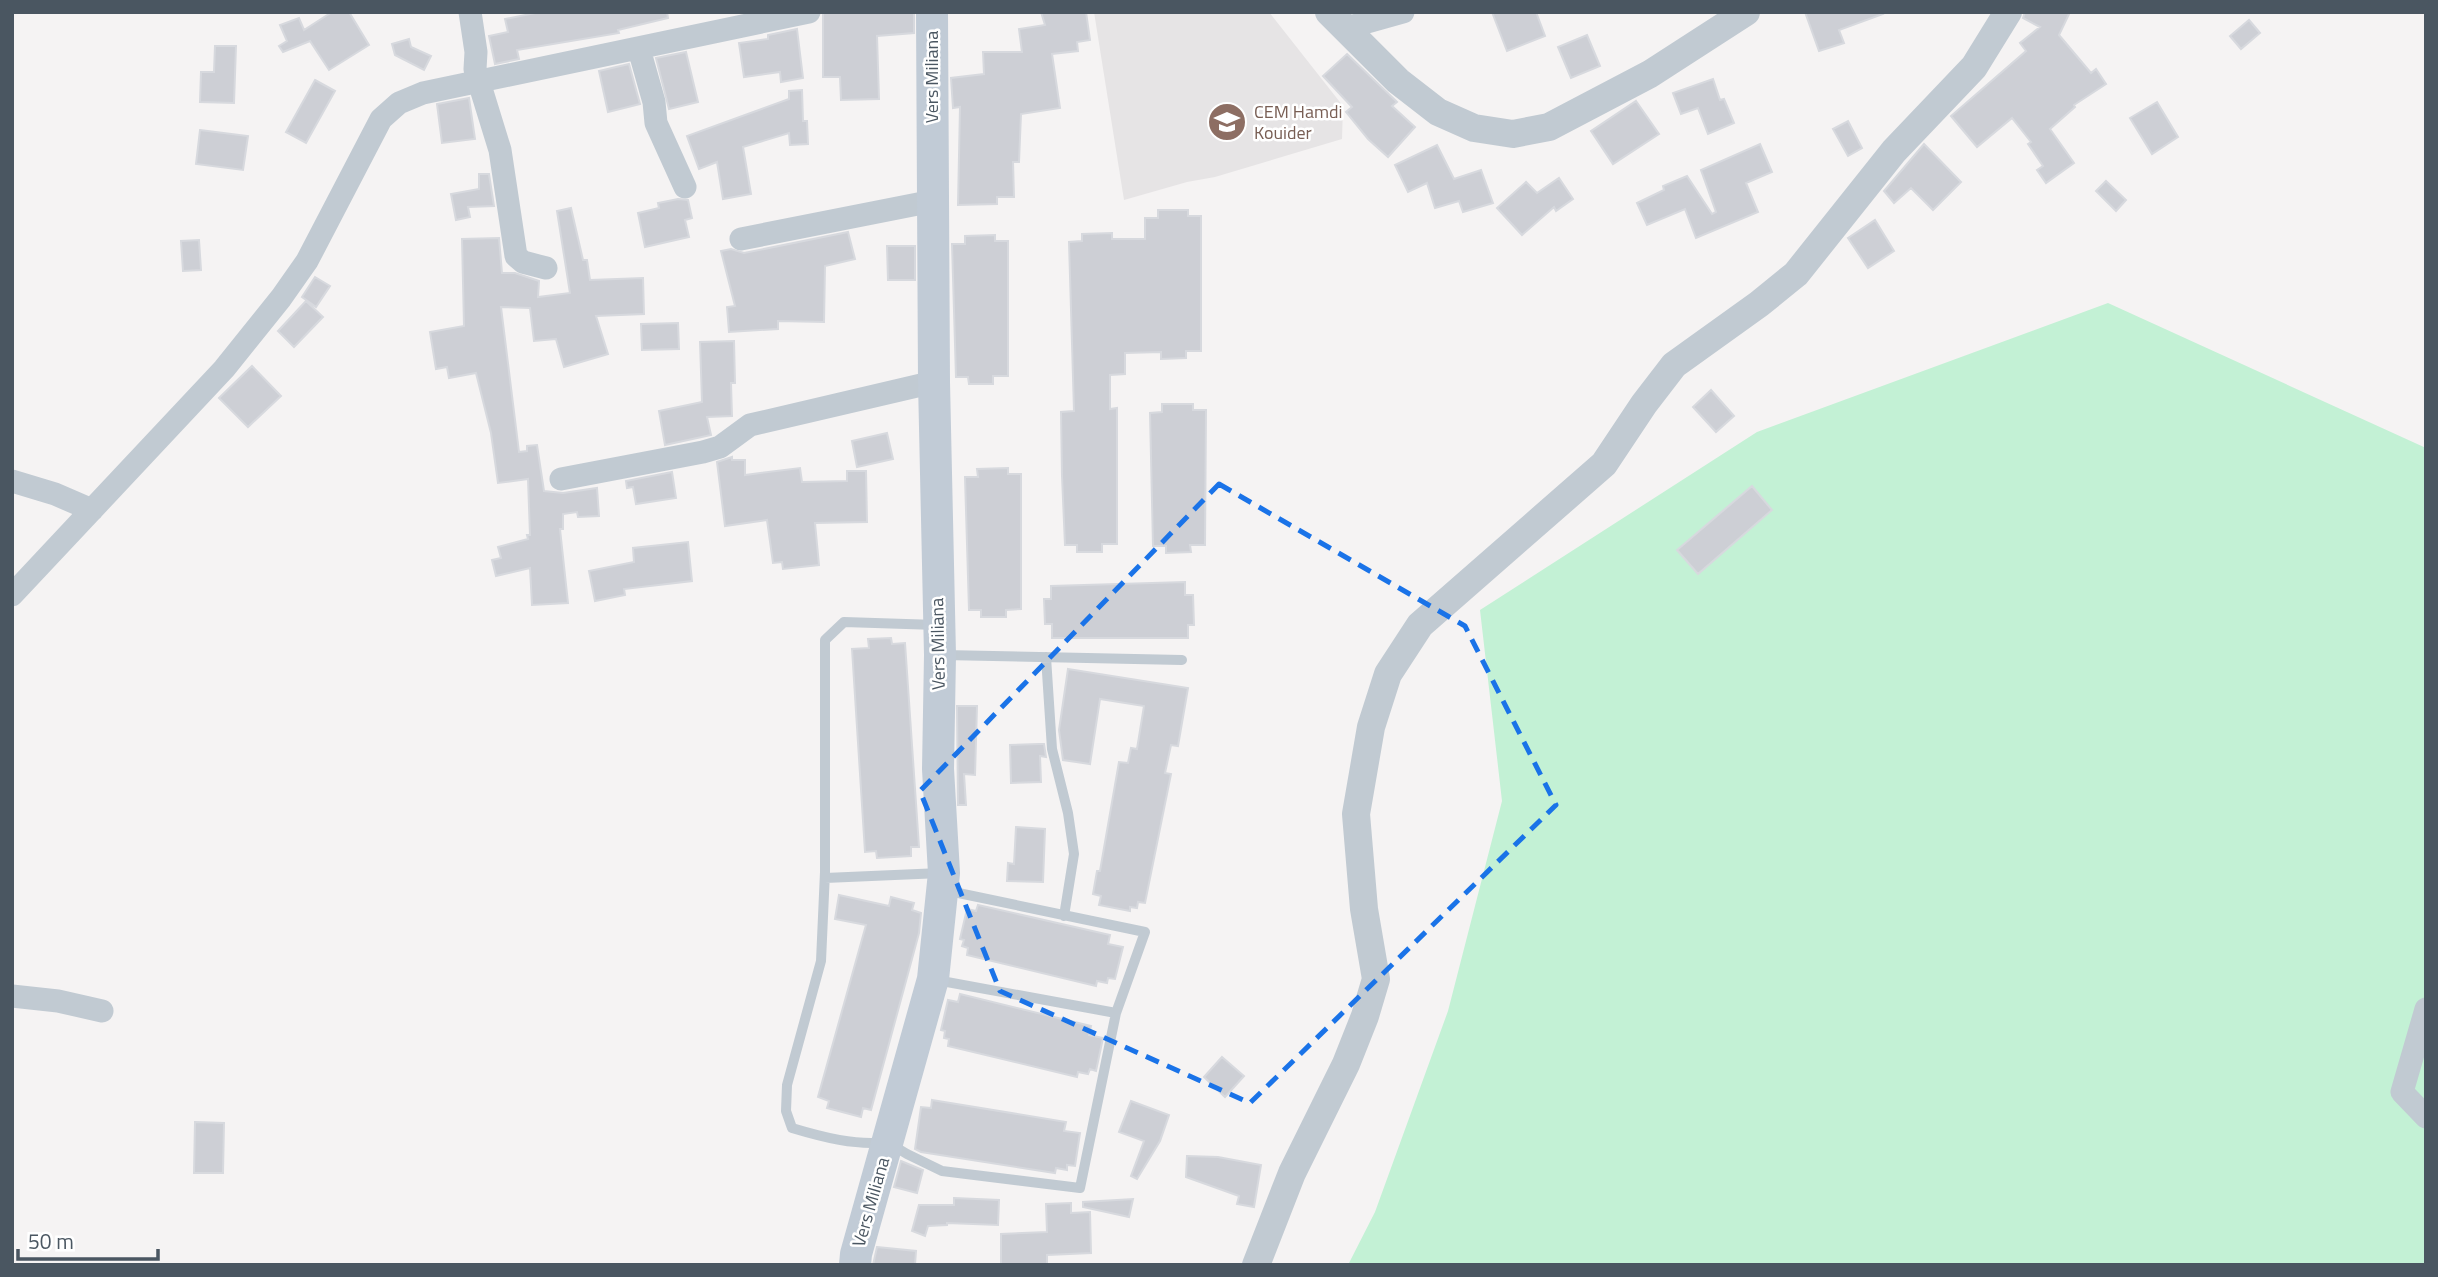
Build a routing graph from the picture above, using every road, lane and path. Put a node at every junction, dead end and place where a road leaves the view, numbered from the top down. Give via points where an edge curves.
1 (810, 12) edge
2 (932, 12) edge
3 (1403, 12) edge
4 (1746, 12) edge
5 (2008, 12) edge
6 (478, 14) edge
7 (1337, 20) edge
8 (729, 21) edge
9 (639, 48) junction
10 (481, 82) junction
11 (685, 187) dead end
12 (933, 201) junction
13 (741, 239) dead end
14 (547, 268) dead end
15 (933, 382) junction
16 (561, 479) dead end
17 (12, 481) edge
18 (92, 510) junction
19 (12, 596) edge
20 (939, 640) junction
21 (1046, 657) junction
22 (1182, 660) dead end
23 (825, 878) junction
24 (943, 881) junction
25 (1065, 916) junction
26 (933, 979) junction
27 (12, 996) edge
28 (2426, 1009) edge
29 (103, 1012) dead end
30 (1116, 1013) junction
31 (2426, 1117) edge
32 (887, 1142) junction
33 (855, 1265) edge
34 (1256, 1265) edge

1 - 8 street
2 - 12 main road, Vers Miliana
3 - 7 street
4 - 7 street via 1650,74 1549,127 1513,134 1474,128 1438,113 1398,81
5 - 34 street via 1975,67 1895,151 1796,274 1674,365 1604,464 1420,625 1388,674 1371,727 1356,814 1376,979 1346,1064 1292,1173
6 - 10 street via 475,69
8 - 9 street
9 - 10 street
9 - 11 street via 656,123
10 - 14 street via 500,150 516,256
10 - 18 street via 423,93 399,103 381,119 307,261 281,298 224,369
12 - 13 street
12 - 15 main road, Vers Miliana
15 - 16 street via 750,425 720,447 704,452
15 - 20 main road, Vers Miliana
17 - 18 street
18 - 19 street
20 - 21 lane
20 - 23 lane via 844,622 825,640
20 - 24 main road, Vers Miliana
21 - 22 lane
21 - 25 lane via 1052,749 1074,854
23 - 24 lane
23 - 32 lane via 821,961 787,1085 786,1111 792,1128 818,1136
24 - 25 lane
24 - 26 main road, Vers Miliana
25 - 30 lane via 1145,932
26 - 30 lane
26 - 32 main road, Vers Miliana
27 - 29 street
28 - 31 street via 2402,1092
30 - 32 lane via 1080,1188 942,1171
32 - 33 main road, Vers Miliana

